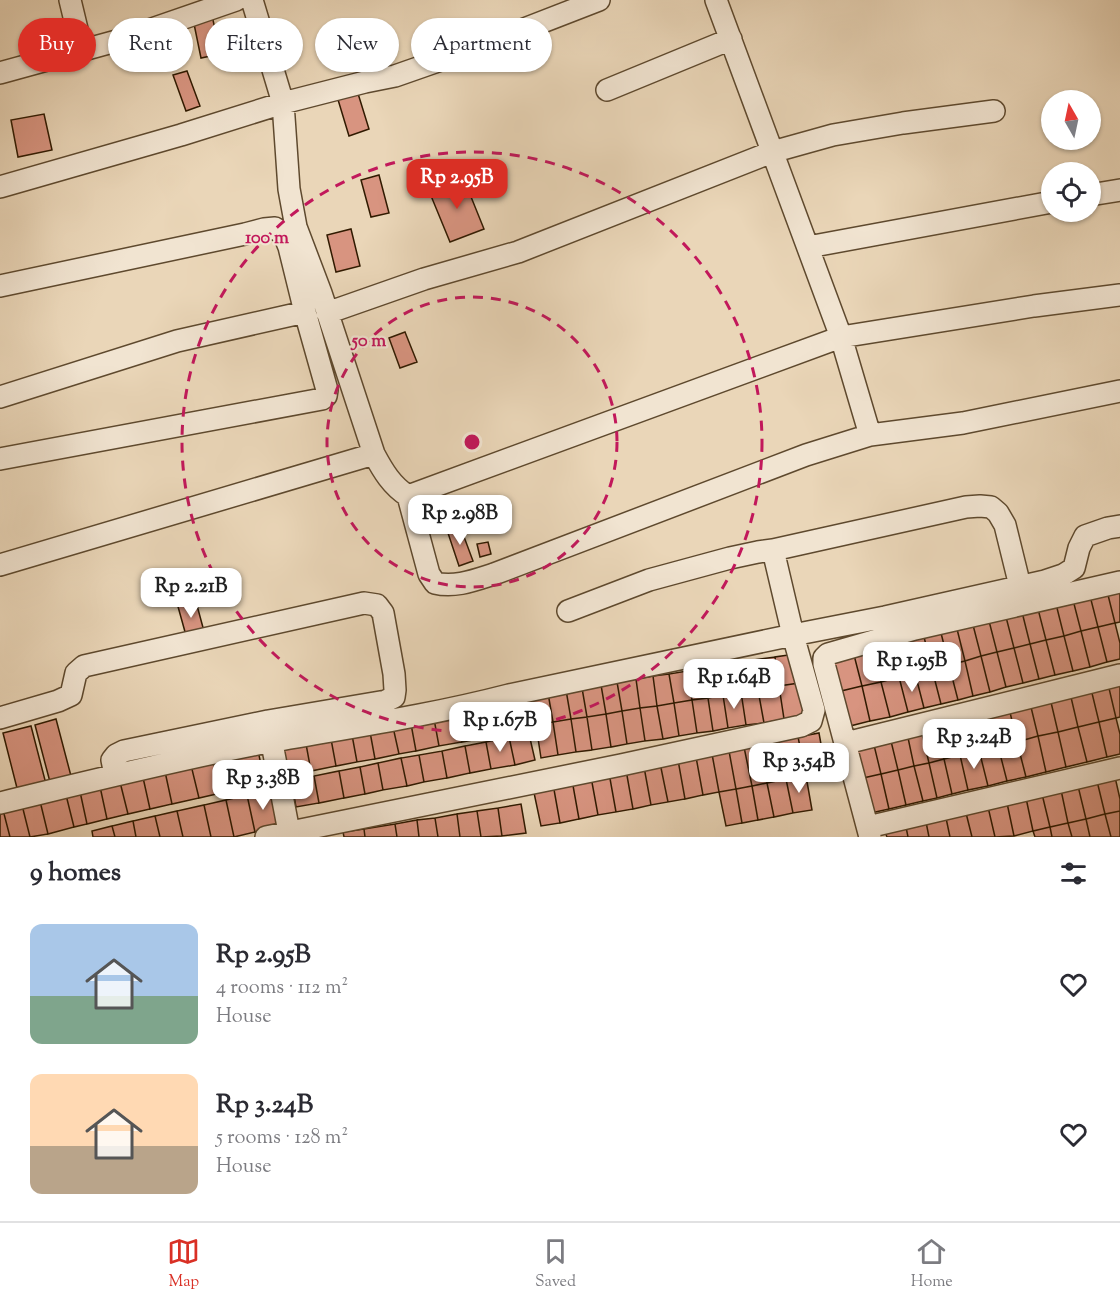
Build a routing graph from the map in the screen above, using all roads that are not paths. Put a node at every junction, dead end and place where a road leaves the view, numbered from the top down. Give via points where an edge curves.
1 (70, 0) edge
2 (236, 0) edge
3 (252, 0) edge
4 (599, 0) edge
5 (716, 0) edge
6 (74, 18) edge
7 (730, 39) junction
8 (96, 47) edge
9 (18, 68) edge
10 (0, 73) edge
11 (607, 90) dead end
12 (283, 103) junction
13 (994, 111) dead end
14 (772, 152) junction
15 (0, 187) edge
16 (1120, 190) edge
17 (1101, 193) edge
18 (1041, 204) edge
19 (808, 247) junction
20 (0, 286) edge
21 (1120, 295) edge
22 (305, 312) junction
23 (327, 313) junction
24 (841, 337) junction
25 (1120, 392) edge
26 (0, 397) edge
27 (870, 435) junction
28 (374, 454) junction
29 (0, 459) edge
30 (408, 496) junction
31 (1120, 526) edge
32 (772, 550) junction
33 (0, 566) edge
34 (1120, 582) edge
35 (1020, 586) junction
36 (568, 611) dead end
37 (793, 635) junction
38 (1120, 675) edge
39 (0, 718) edge
40 (270, 732) junction
41 (846, 743) junction
42 (1120, 768) edge
43 (0, 803) edge
44 (869, 832) edge
45 (289, 835) edge
46 (266, 837) edge

1 - 6 street
2 - 8 street
3 - 12 street
4 - 12 street via 395,76
5 - 7 street
7 - 11 street
7 - 14 street
9 - 10 street
12 - 15 street
12 - 23 street via 296,227
13 - 14 street via 833,135
14 - 19 street
14 - 23 street via 518,252
16 - 17 street
18 - 19 street
19 - 24 street
20 - 22 street via 275,228 284,235 289,247
21 - 24 street
22 - 26 street via 177,341
22 - 29 street via 327,390 322,399
23 - 28 street
24 - 27 street
24 - 30 street
25 - 27 street via 963,423
27 - 30 street via 806,455 495,574 452,585 435,583 429,574
28 - 30 street via 397,490
28 - 33 street
31 - 35 street via 1085,536 1074,568 1063,575
32 - 35 street via 966,507 991,507 1005,525
32 - 36 street via 649,580
32 - 37 street
34 - 41 street via 915,629 828,654 824,664
35 - 37 street
37 - 40 street via 463,707
37 - 45 street via 814,710 811,721 801,726
38 - 41 street
39 - 40 street via 71,695 76,673 84,666 364,603 377,604 383,613 394,697
40 - 43 street
40 - 45 street
41 - 44 street
42 - 44 street
45 - 46 street

